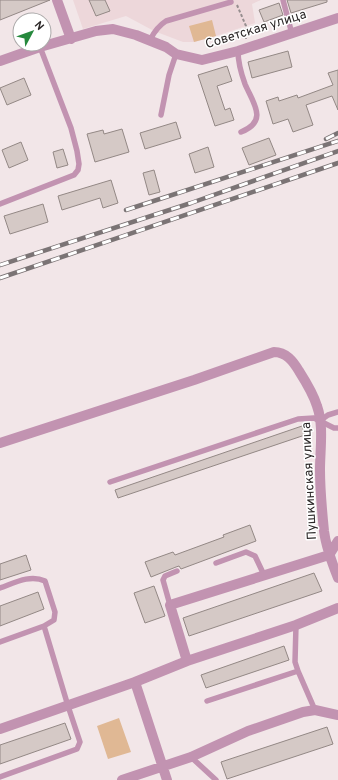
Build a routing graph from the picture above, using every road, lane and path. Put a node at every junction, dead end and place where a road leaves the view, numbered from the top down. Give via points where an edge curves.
1 (58, 0) edge
2 (283, 0) edge
3 (232, 2) joint
4 (338, 18) edge
5 (292, 34) junction
6 (71, 39) junction
7 (150, 40) junction
8 (52, 45) edge
9 (242, 50) junction
10 (28, 52) edge
11 (42, 52) edge
12 (176, 54) junction
13 (0, 61) edge
14 (161, 115) dead end
15 (241, 132) dead end
16 (0, 204) edge
17 (338, 412) edge
18 (321, 420) junction
19 (338, 428) edge
20 (0, 443) edge
21 (110, 482) dead end
22 (338, 541) edge
23 (329, 555) junction
24 (216, 563) dead end
25 (177, 572) dead end
26 (264, 575) junction
27 (338, 578) edge
28 (0, 588) edge
29 (170, 605) junction
30 (338, 608) edge
31 (296, 625) junction
32 (44, 626) junction
33 (0, 642) edge
34 (186, 661) junction
35 (298, 672) junction
36 (135, 682) junction
37 (207, 701) dead end
38 (68, 706) junction
39 (315, 710) junction
40 (338, 715) edge
41 (0, 729) edge
42 (191, 757) junction
43 (162, 766) junction
44 (0, 777) edge
45 (136, 778) edge
46 (122, 780) edge
47 (167, 780) edge
48 (216, 780) edge

1 - 6 street
2 - 5 lane
3 - 7 lane via 166,21 154,31
3 - 9 path via 238,8 246,26
4 - 5 street, Советская улица
5 - 9 street, Советская улица
6 - 7 street, Советская улица via 113,29
6 - 8 street, Советская улица
7 - 12 street, Советская улица
9 - 12 street, Советская улица via 202,60
9 - 15 lane via 238,62 254,102 257,120 249,129
10 - 13 street, Советская улица
11 - 16 lane via 71,128 77,151 78,170 74,175
12 - 14 lane
17 - 18 lane
18 - 19 lane
18 - 20 street, Пушкинская улица via 311,389 296,366 281,352 274,352
18 - 21 lane via 308,417 298,419
18 - 23 street, Пушкинская улица via 320,473 324,532
22 - 23 street
23 - 26 street
23 - 27 street, Пушкинская улица
24 - 26 lane via 246,552 255,556
25 - 29 lane via 165,576 163,580
26 - 29 street
28 - 32 lane via 28,579 38,578 45,581 55,612 54,620
29 - 34 street
30 - 31 street
31 - 34 street
31 - 35 lane
32 - 33 lane
32 - 38 lane
34 - 36 street
35 - 37 lane
35 - 39 lane
36 - 38 street
36 - 43 street
38 - 41 street
38 - 44 lane via 80,742 76,749
39 - 40 street
39 - 42 street via 248,731
42 - 43 street
42 - 48 lane
43 - 45 street
43 - 47 street
45 - 46 street

